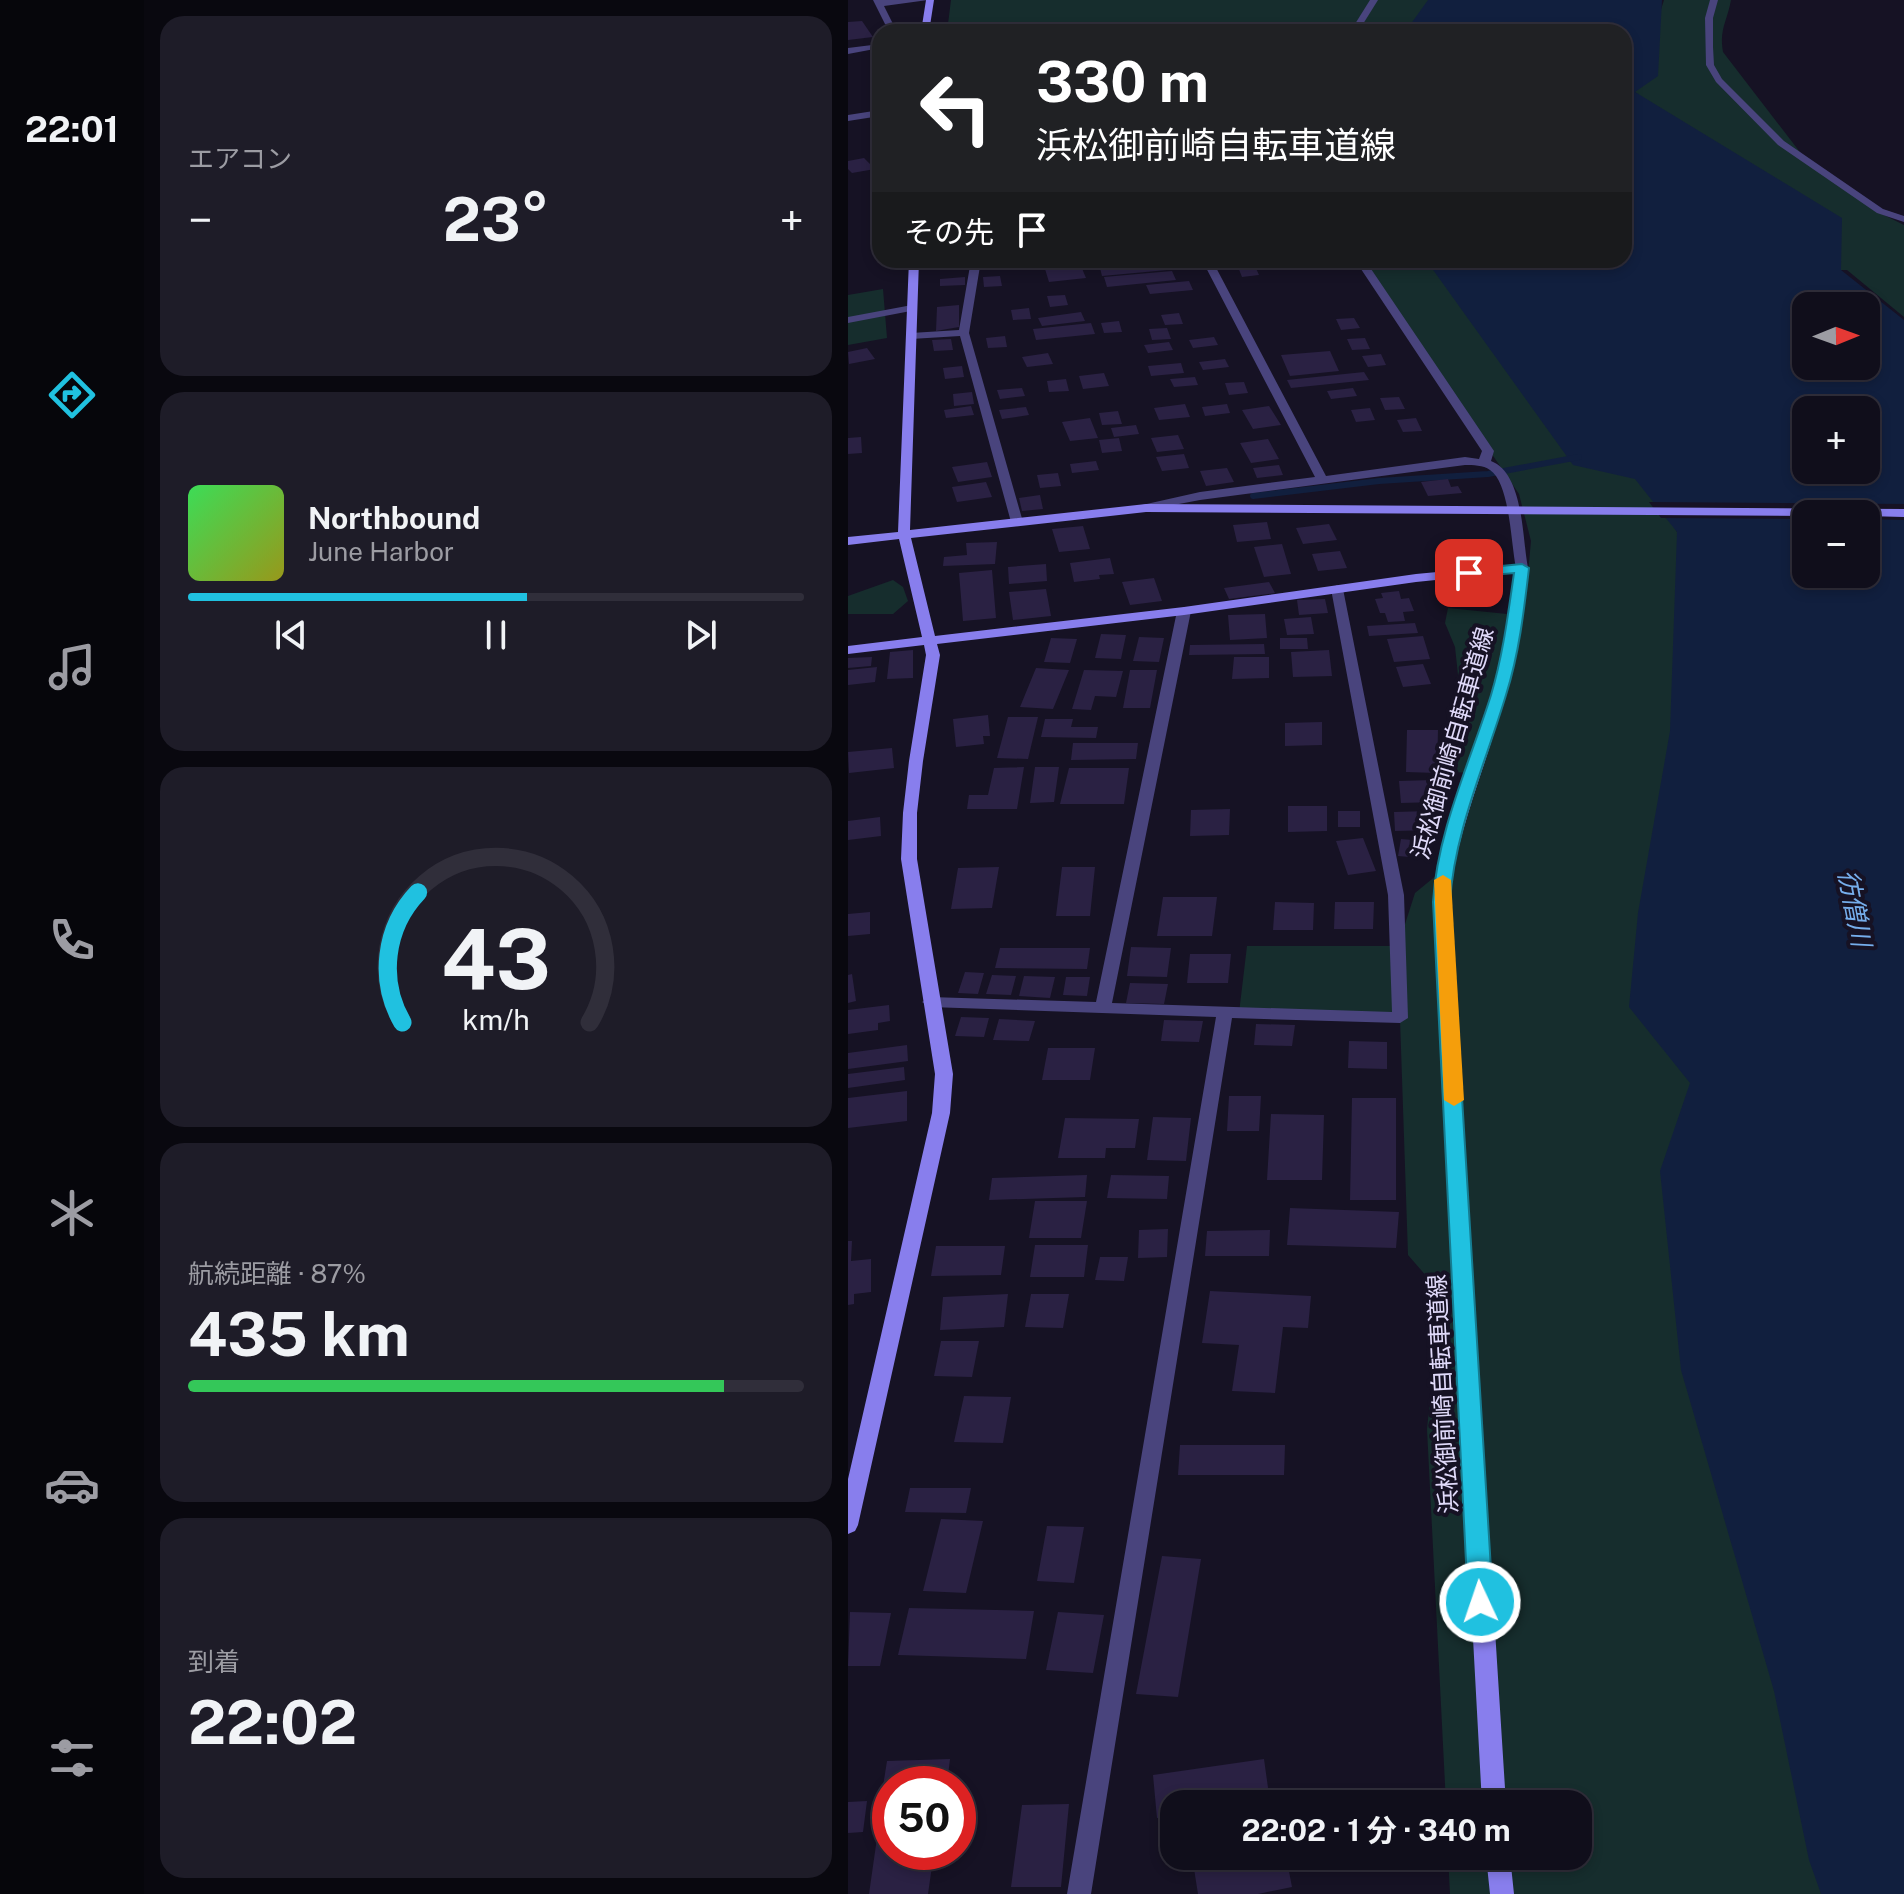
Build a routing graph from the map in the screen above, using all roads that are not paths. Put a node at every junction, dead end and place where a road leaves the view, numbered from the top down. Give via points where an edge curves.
1 (927, 0) edge
2 (1374, 0) edge
3 (1714, 0) edge
4 (878, 2) edge
5 (889, 24) dead end
6 (926, 24) edge
7 (1359, 24) edge
8 (872, 47) edge
9 (848, 51) edge
10 (872, 114) edge
11 (848, 118) edge
12 (1904, 219) edge
13 (914, 268) edge
14 (975, 268) edge
15 (1211, 268) edge
16 (1365, 268) edge
17 (912, 308) junction
18 (848, 320) edge
19 (964, 333) junction
20 (911, 336) junction
21 (1484, 463) junction
22 (1322, 480) junction
23 (1146, 508) junction
24 (1512, 511) junction
25 (1904, 513) edge
26 (1017, 522) junction
27 (904, 535) junction
28 (848, 541) edge
29 (1522, 568) junction
30 (1337, 589) junction
31 (1184, 611) junction
32 (930, 640) junction
33 (848, 650) edge
34 (930, 1002) junction
35 (1103, 1008) junction
36 (1225, 1012) junction
37 (848, 1525) edge
38 (1493, 1790) edge
39 (1499, 1870) edge
40 (1079, 1894) edge
41 (1502, 1894) edge

1 - 4 street
1 - 6 street
2 - 7 street
3 - 12 street via 1710,65 1719,80 1781,143 1880,211
4 - 5 street
8 - 9 street
10 - 11 street
13 - 17 street
14 - 19 street
15 - 22 street
16 - 21 street via 1488,451
17 - 18 street
17 - 20 street
19 - 20 street
19 - 26 street
20 - 27 street
21 - 22 street
21 - 24 street via 1508,483
22 - 23 street
23 - 24 street
23 - 26 street
24 - 25 street
24 - 29 street
26 - 27 street
27 - 28 street
27 - 32 street
29 - 30 street
29 - 38 street, 浜松御前崎自転車道線 via 1500,692 1443,870 1441,902
30 - 31 street
30 - 36 street via 1396,895 1400,1018
31 - 32 street
31 - 35 street
32 - 33 street
32 - 34 street via 933,655 915,772 909,859
34 - 35 street
34 - 37 street via 944,1074 941,1113
35 - 36 street
36 - 40 street
39 - 41 street

